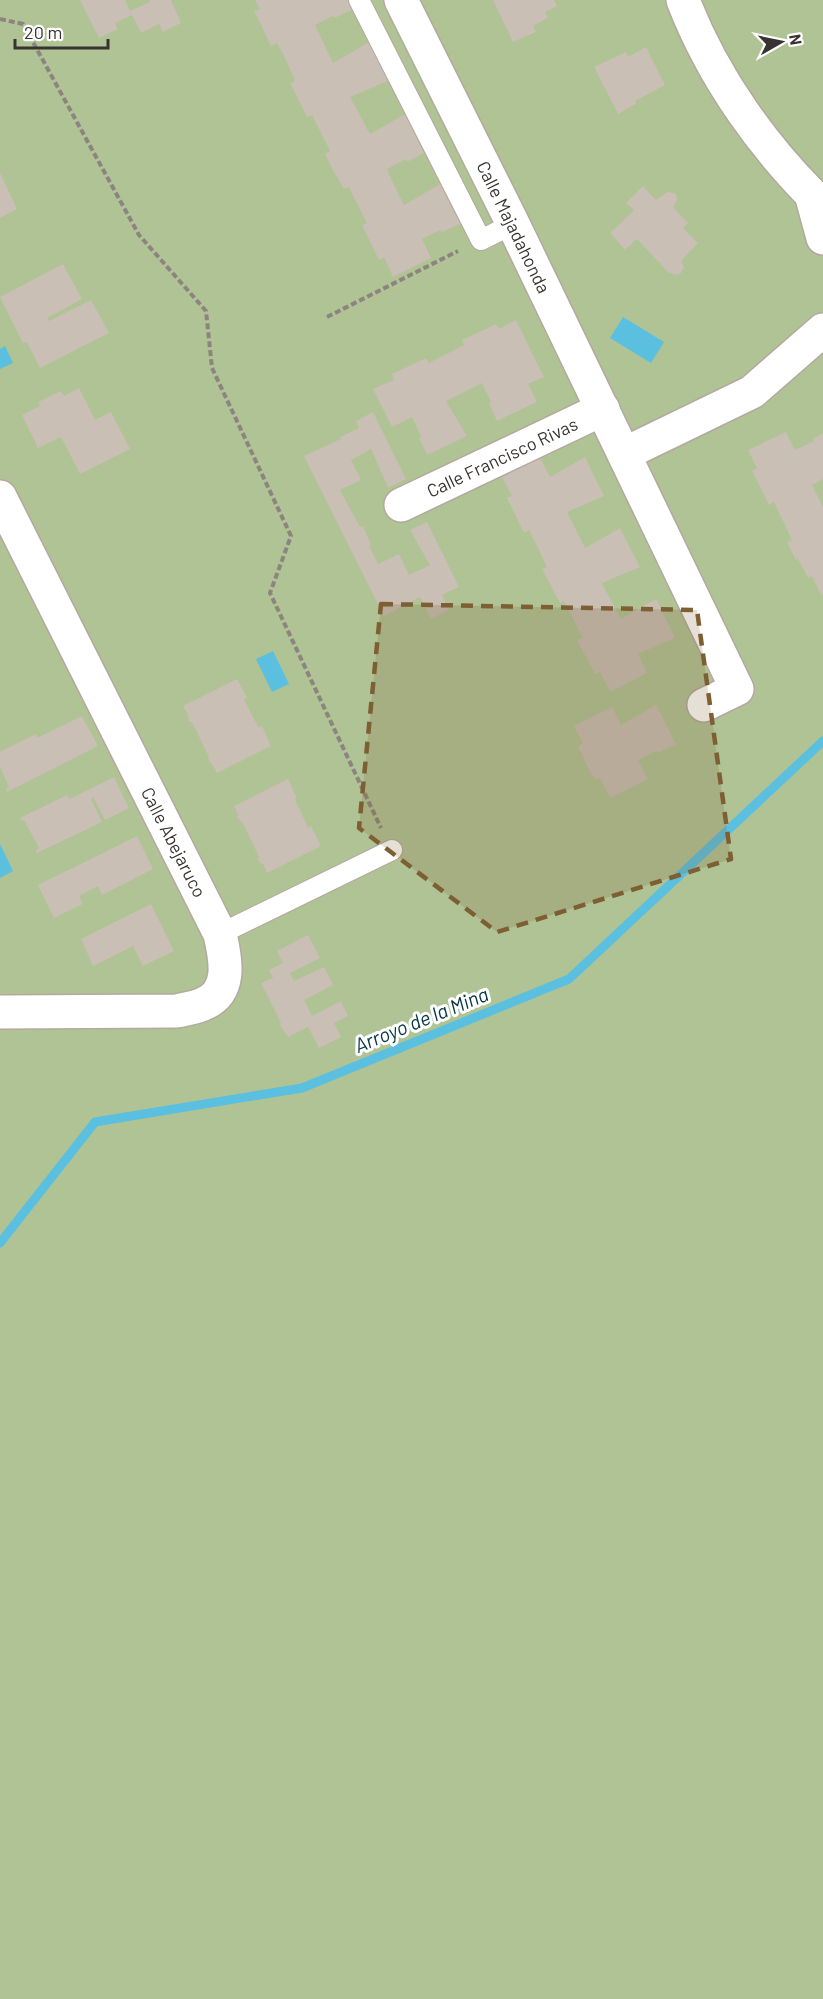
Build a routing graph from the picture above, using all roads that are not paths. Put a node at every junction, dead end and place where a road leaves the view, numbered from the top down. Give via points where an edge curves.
1 (359, 0) edge
2 (401, 0) edge
3 (683, 0) edge
4 (817, 200) edge
5 (513, 224) junction
6 (823, 237) edge
7 (821, 337) edge
8 (603, 409) junction
9 (624, 454) junction
10 (0, 497) edge
11 (401, 505) dead end
12 (704, 705) dead end
13 (392, 850) road end
14 (220, 934) junction
15 (0, 1012) edge

1 - 5 lane via 481,240
2 - 5 street, Calle Majadahonda
3 - 4 street via 694,28 746,118
4 - 6 street
5 - 8 street, Calle Majadahonda
7 - 9 street via 752,392
8 - 9 street, Calle Majadahonda
8 - 11 street, Calle Francisco Rivas
9 - 12 street, Calle Majadahonda via 737,689
10 - 14 street, Calle Abejaruco
13 - 14 lane
14 - 15 street, Calle Abejaruco via 226,964 221,989 203,1004 177,1011

